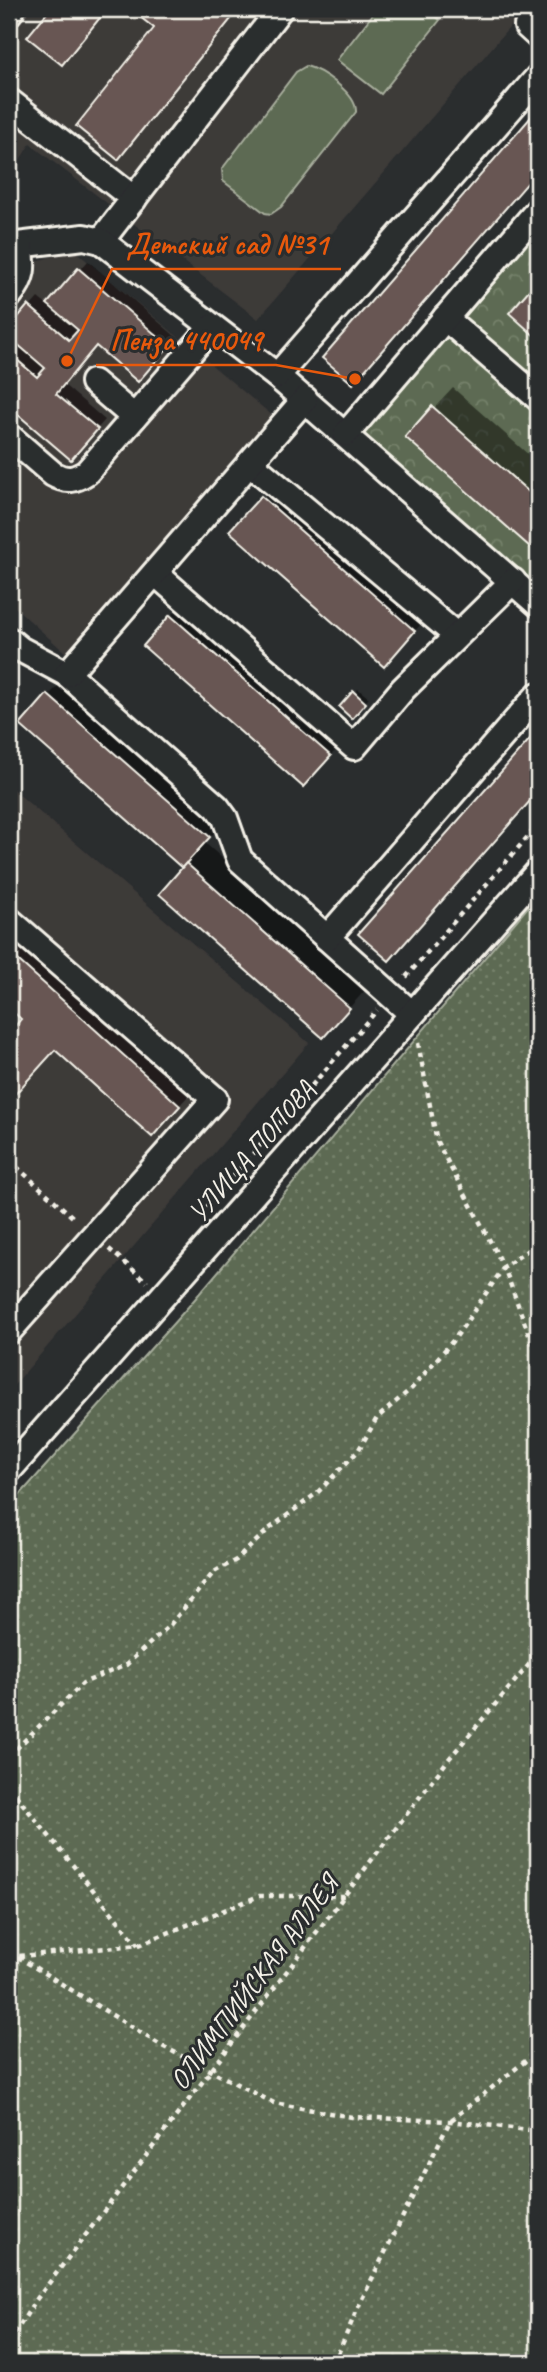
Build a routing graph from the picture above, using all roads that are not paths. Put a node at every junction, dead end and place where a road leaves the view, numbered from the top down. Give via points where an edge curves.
1 (12, 9) edge
2 (280, 9) edge
3 (9, 13) edge
4 (538, 78) edge
5 (9, 101) edge
6 (134, 199) junction
7 (538, 210) edge
8 (101, 242) junction
9 (14, 245) edge
10 (9, 296) edge
11 (445, 318) junction
12 (212, 327) junction
13 (277, 376) junction
14 (93, 382) dead end
15 (538, 398) edge
16 (305, 399) junction
17 (134, 417) junction
18 (346, 434) junction
19 (9, 436) edge
20 (250, 463) junction
21 (155, 573) junction
22 (513, 582) junction
23 (538, 604) edge
24 (456, 635) junction
25 (9, 640) edge
26 (67, 674) junction
27 (538, 695) edge
28 (538, 872) edge
29 (9, 920) edge
30 (327, 938) junction
31 (412, 1014) junction
32 (9, 1331) edge
33 (9, 1470) edge

1 - 3 street
2 - 6 street
4 - 13 street
5 - 6 street
6 - 8 street
7 - 11 street
8 - 9 street via 84,237
8 - 12 street
9 - 10 street via 24,271
11 - 15 street
11 - 18 street
12 - 13 street
12 - 17 street
13 - 16 street
14 - 17 street
16 - 18 street
16 - 20 street
17 - 19 street via 87,471 70,480 53,474
18 - 22 street
20 - 21 street
20 - 24 street
21 - 24 street via 354,747
21 - 26 street
22 - 23 street
22 - 24 street
25 - 26 street
26 - 30 street via 217,807 240,860
27 - 30 street
28 - 31 street, УЛИЦА ПОПОВА
29 - 32 street via 215,1100
30 - 31 street
31 - 33 street, УЛИЦА ПОПОВА

